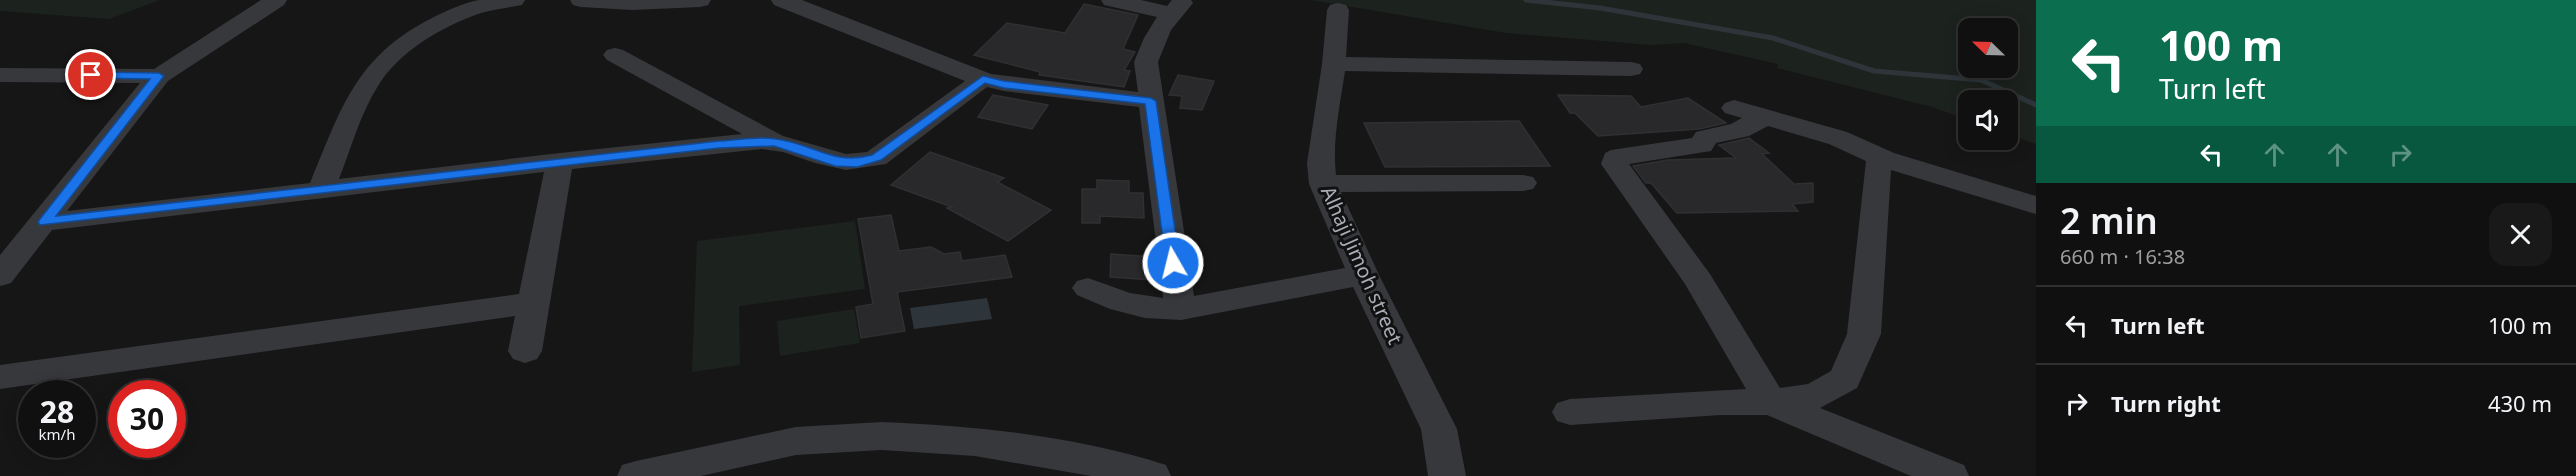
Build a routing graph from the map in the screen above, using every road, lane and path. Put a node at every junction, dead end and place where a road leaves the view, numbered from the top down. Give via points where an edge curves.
1 (276, 0) edge
2 (514, 0) edge
3 (581, 0) edge
4 (700, 0) edge
5 (782, 0) edge
6 (1112, 0) edge
7 (1338, 10) dead end
8 (615, 55) dead end
9 (1334, 64) junction
10 (1631, 69) dead end
11 (0, 75) edge
12 (159, 76) junction
13 (983, 79) junction
14 (1151, 101) junction
15 (1734, 108) dead end
16 (1765, 117) junction
17 (775, 142) junction
18 (1884, 159) junction
19 (560, 161) junction
20 (1523, 183) dead end
21 (1323, 184) junction
22 (321, 189) junction
23 (2036, 205) edge
24 (45, 222) junction
25 (1363, 275) junction
26 (0, 276) edge
27 (1088, 288) dead end
28 (534, 303) junction
29 (1181, 309) junction
30 (525, 351) dead end
31 (0, 377) edge
32 (1771, 402) junction
33 (1570, 412) dead end
34 (1110, 471) edge
35 (636, 476) edge
36 (1152, 476) edge
37 (1447, 476) edge
38 (1950, 476) edge

1 - 12 street
2 - 22 street via 455,15 426,29 395,52 365,86
3 - 4 street
5 - 13 street
6 - 14 street via 1176,8 1151,45 1146,63
7 - 9 street, Alhaji Jimoh street
8 - 17 street
9 - 10 street
9 - 21 street, Alhaji Jimoh street via 1325,120
11 - 12 street
12 - 24 street
13 - 14 street
13 - 17 street via 876,158 840,163
14 - 29 street
15 - 16 street
16 - 18 street via 1838,138
16 - 32 street via 1740,130 1705,138 1702,145 1621,156 1615,164 1699,281
17 - 19 street
18 - 23 street
18 - 32 street via 1878,164 1864,334 1845,379 1816,396
19 - 22 street
19 - 28 street
20 - 21 street
21 - 25 street, Alhaji Jimoh street
22 - 24 street
24 - 26 street
25 - 29 street
25 - 37 street, Alhaji Jimoh street via 1439,429
27 - 29 street via 1128,304 1159,310
28 - 30 street
28 - 31 street
32 - 33 street
32 - 38 street
34 - 35 street via 992,445 855,436 797,441
34 - 36 street

